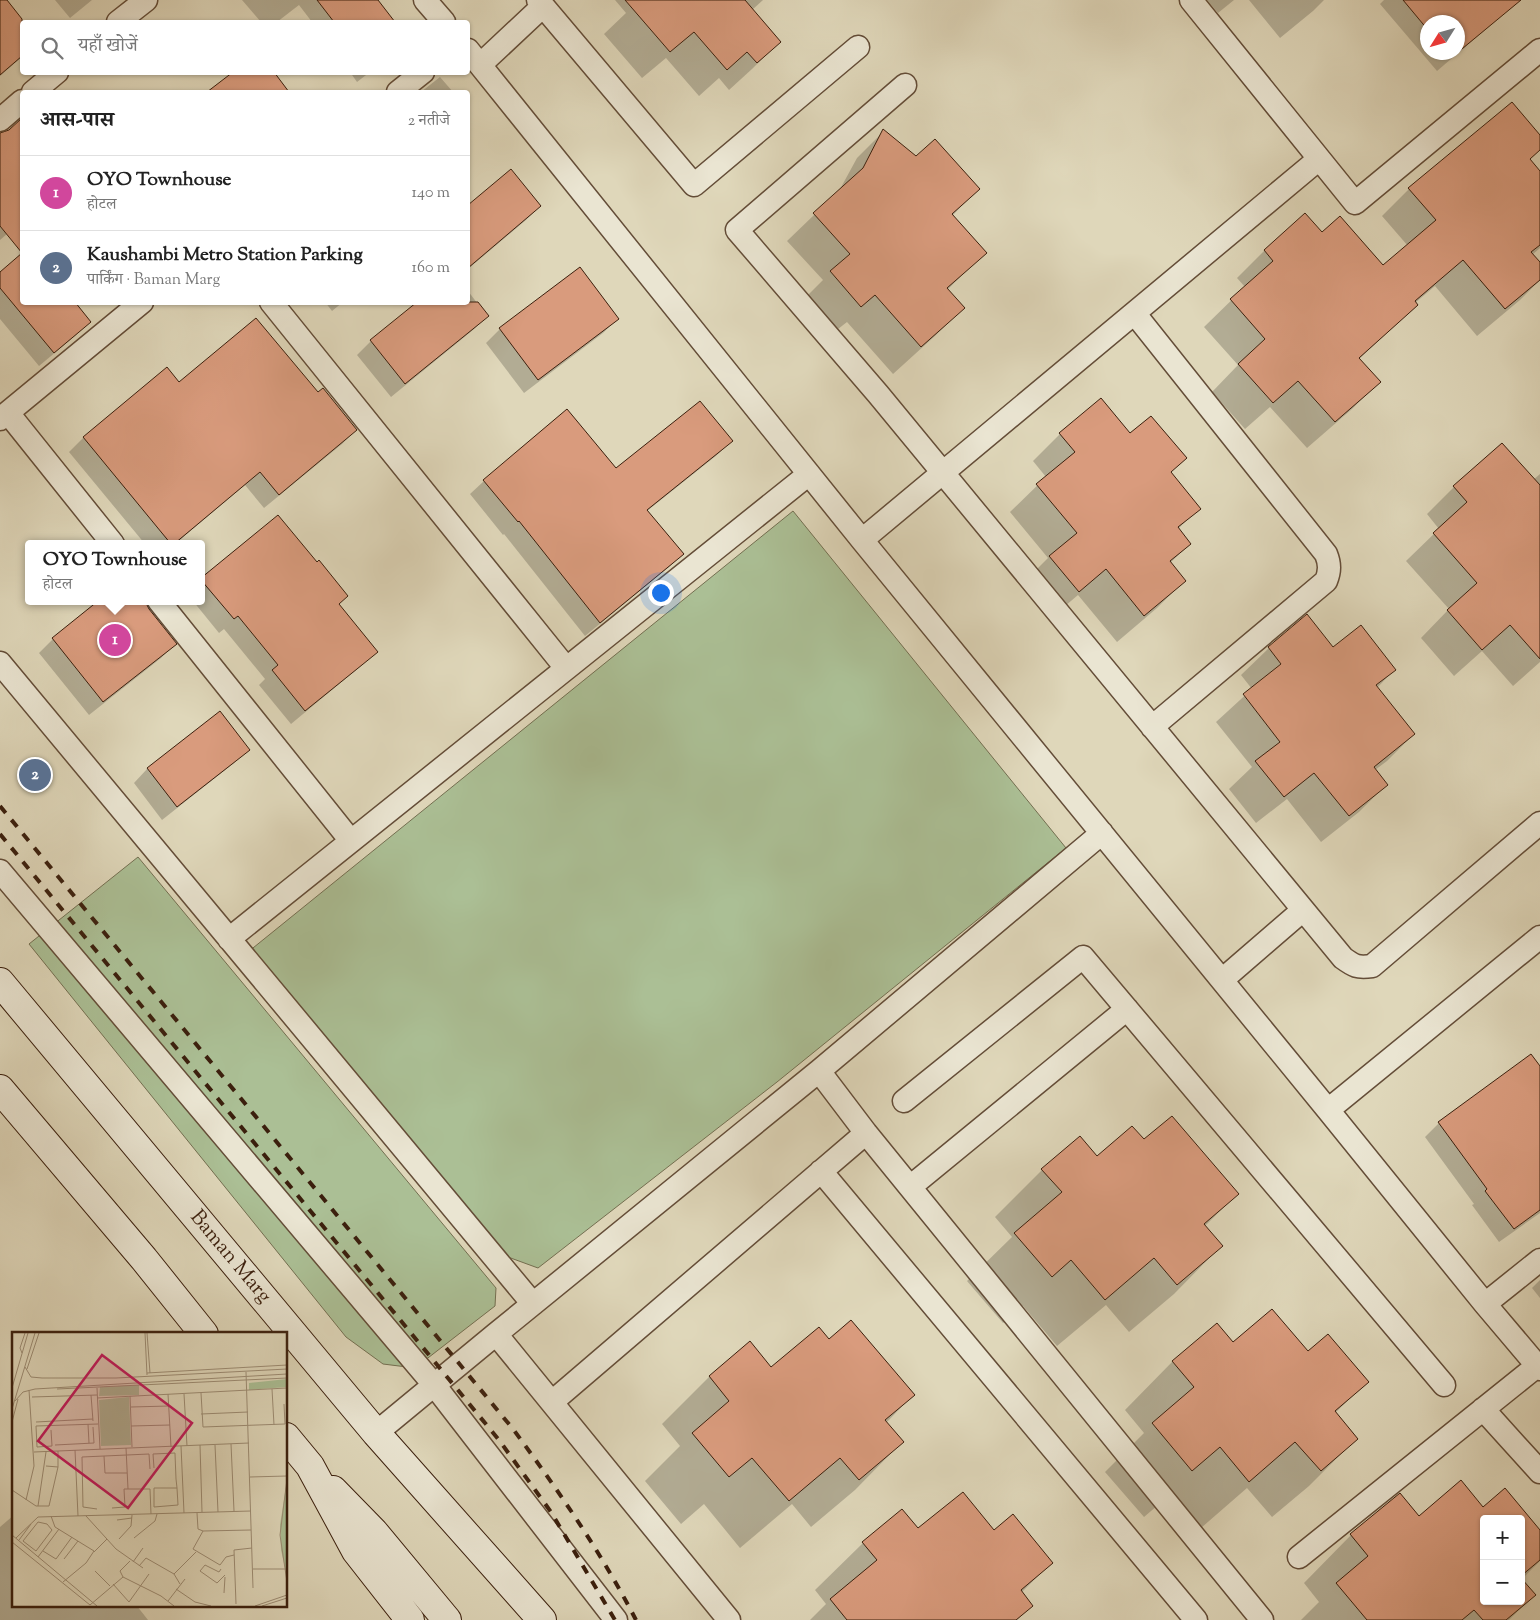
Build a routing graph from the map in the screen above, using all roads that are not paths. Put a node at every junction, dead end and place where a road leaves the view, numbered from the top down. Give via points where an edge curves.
1 (146, 0) edge
2 (425, 0) edge
3 (1191, 0) edge
4 (541, 3) edge
5 (121, 20) edge
6 (442, 20) edge
7 (858, 47) dead end
8 (1540, 50) edge
9 (474, 58) edge
10 (54, 75) edge
11 (419, 75) edge
12 (905, 85) dead end
13 (36, 90) edge
14 (400, 90) edge
15 (20, 103) edge
16 (0, 120) edge
17 (1319, 159) junction
18 (138, 305) edge
19 (273, 305) edge
20 (1135, 314) junction
21 (4, 416) edge
22 (943, 472) junction
23 (809, 474) junction
24 (110, 540) edge
25 (862, 540) junction
26 (162, 605) edge
27 (0, 663) edge
28 (566, 668) junction
29 (1152, 727) junction
30 (1540, 823) edge
31 (1102, 833) junction
32 (351, 841) junction
33 (0, 871) edge
34 (1303, 910) junction
35 (1540, 937) edge
36 (229, 939) junction
37 (1222, 980) junction
38 (0, 982) edge
39 (1127, 1009) junction
40 (819, 1071) junction
41 (0, 1088) edge
42 (904, 1101) dead end
43 (1328, 1110) junction
44 (866, 1133) junction
45 (820, 1172) junction
46 (910, 1187) junction
47 (1540, 1260) edge
48 (533, 1304) junction
49 (1485, 1304) junction
50 (202, 1332) edge
51 (496, 1334) junction
52 (1539, 1367) edge
53 (1444, 1385) dead end
54 (435, 1386) junction
55 (552, 1402) junction
56 (1483, 1409) junction
57 (376, 1434) junction
58 (288, 1439) edge
59 (310, 1466) junction
60 (1540, 1472) edge
61 (1299, 1557) dead end
62 (410, 1620) edge
63 (447, 1620) edge
64 (542, 1620) edge
65 (616, 1620) edge
66 (729, 1620) edge
67 (1196, 1620) edge
68 (1262, 1620) edge

1 - 5 street
2 - 6 street
3 - 17 street
4 - 7 street via 694,185
4 - 9 street
8 - 17 street via 1355,203
9 - 23 street
10 - 13 street
11 - 14 street
12 - 22 street via 736,230
15 - 16 street
17 - 20 street
18 - 21 street
19 - 28 street
20 - 22 street
20 - 29 street via 1326,554 1330,571 1326,581
21 - 24 street
22 - 25 street
22 - 29 street
23 - 25 street
23 - 28 street
25 - 31 street
26 - 32 street
27 - 36 street
28 - 32 street
29 - 34 street
30 - 34 street via 1372,966 1354,966 1343,958
31 - 37 street
31 - 40 street
32 - 36 street
33 - 54 street
34 - 37 street
35 - 43 street
36 - 48 street
37 - 43 street
38 - 57 main road, Baman Marg
39 - 42 street via 1082,957
39 - 46 street
39 - 53 street
40 - 44 street
40 - 48 street
41 - 50 main road
43 - 49 street
44 - 45 street
44 - 46 street
45 - 55 street
45 - 67 street
46 - 68 street
47 - 49 street
48 - 51 street
49 - 52 street
51 - 54 street
51 - 55 street
52 - 56 street
54 - 57 street
54 - 65 street
55 - 66 street
56 - 60 street
56 - 61 street
57 - 64 main road, Baman Marg
58 - 59 main road
59 - 62 main road via 356,1551
59 - 63 main road via 374,1532

